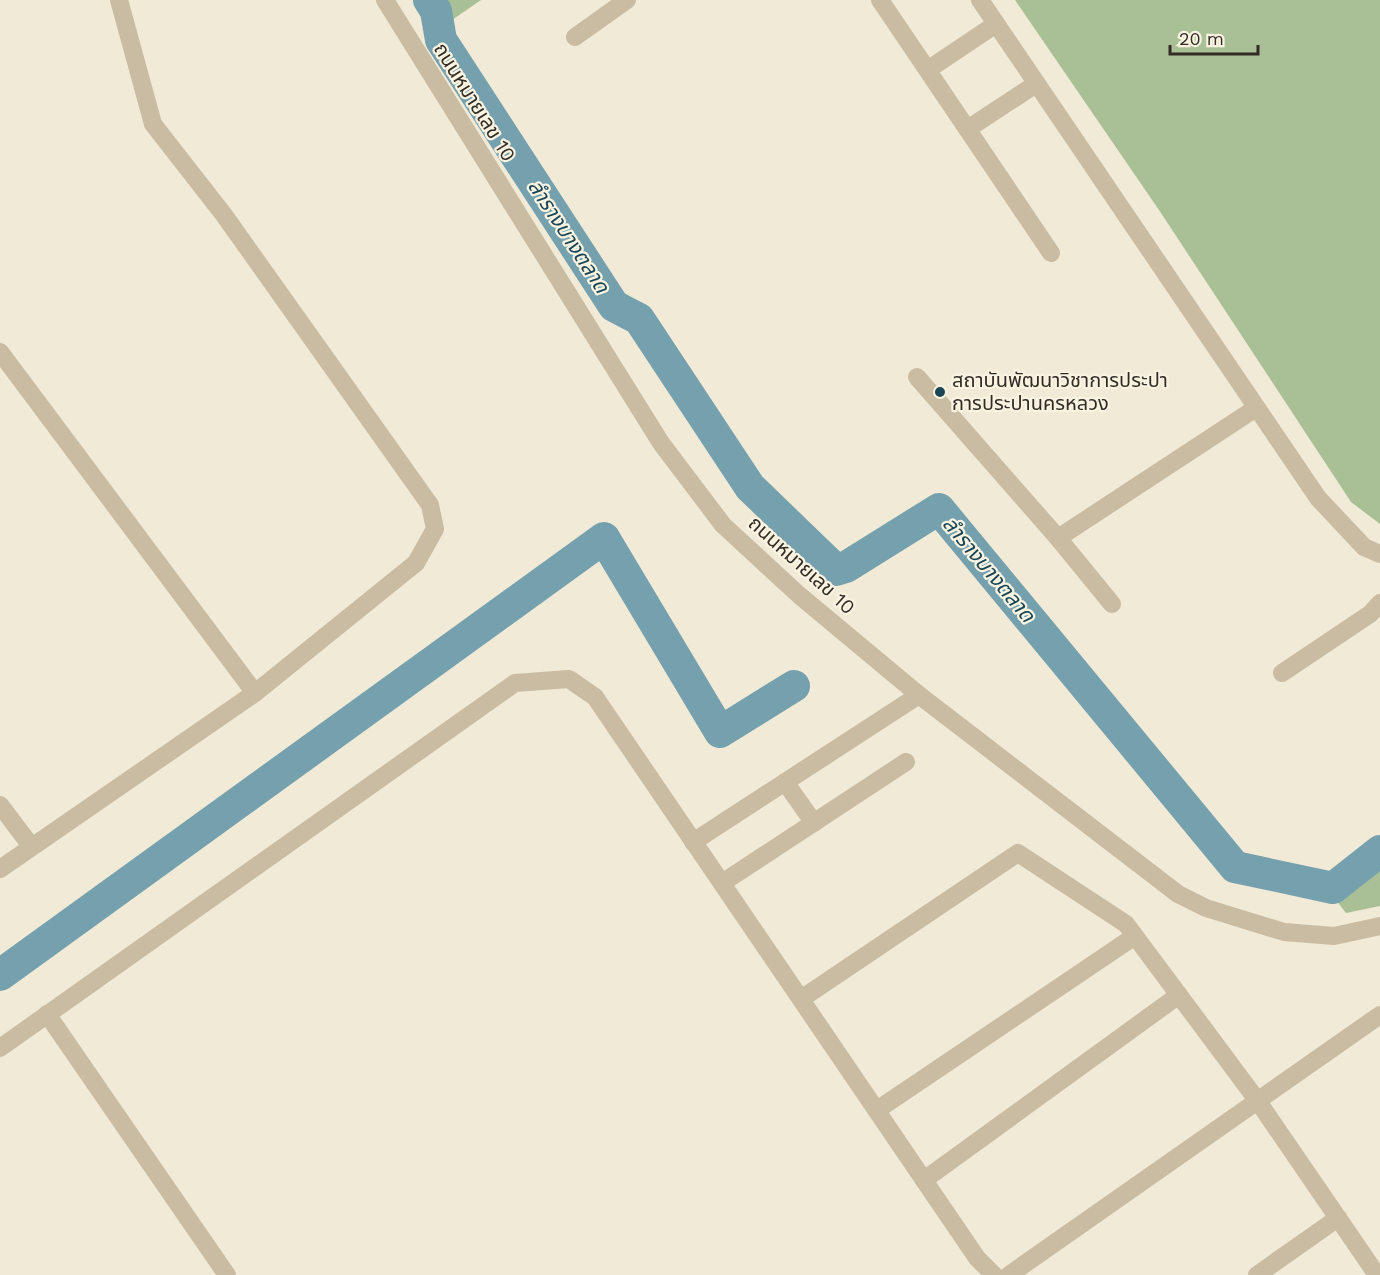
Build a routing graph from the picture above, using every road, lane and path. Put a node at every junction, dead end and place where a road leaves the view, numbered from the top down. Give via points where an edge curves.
1 (119, 0) edge
2 (385, 0) edge
3 (627, 0) edge
4 (880, 0) edge
5 (980, 0) edge
6 (996, 24) junction
7 (575, 37) dead end
8 (929, 69) junction
9 (1036, 84) junction
10 (969, 128) junction
11 (1051, 253) dead end
12 (0, 352) edge
13 (917, 377) dead end
14 (1256, 408) junction
15 (1058, 538) junction
16 (1380, 554) edge
17 (1380, 603) edge
18 (1112, 604) dead end
19 (1282, 673) dead end
20 (255, 693) junction
21 (919, 695) junction
22 (906, 762) dead end
23 (785, 782) junction
24 (0, 805) edge
25 (814, 822) junction
26 (693, 842) junction
27 (31, 846) junction
28 (0, 869) edge
29 (722, 883) junction
30 (1380, 926) edge
31 (1135, 936) junction
32 (1179, 995) junction
33 (801, 999) junction
34 (47, 1014) junction
35 (1380, 1015) edge
36 (0, 1048) edge
37 (1257, 1100) junction
38 (877, 1110) junction
39 (924, 1180) junction
40 (1338, 1218) junction
41 (227, 1275) edge
42 (994, 1275) edge
43 (1008, 1275) edge
44 (1257, 1275) edge
45 (1377, 1275) edge

1 - 20 street via 153,124 224,215 430,505 435,529 416,563
2 - 21 street, ถนนหมายเลข 10 via 690,483 723,525
3 - 7 street
4 - 8 street
5 - 6 street
6 - 8 street
6 - 9 street
8 - 10 street
9 - 10 street
9 - 14 street
10 - 11 street
12 - 20 street
13 - 15 street
14 - 15 street
14 - 16 street via 1318,498 1364,547
15 - 18 street
17 - 19 street via 1370,614
20 - 27 street
21 - 23 street
21 - 30 street, ถนนหมายเลข 10 via 1178,894 1206,908 1284,932 1334,936
22 - 25 street
23 - 25 street
23 - 26 street
24 - 27 street
25 - 29 street
26 - 29 street
26 - 34 street via 595,697 569,679 515,683
27 - 28 street
29 - 33 street
31 - 32 street
31 - 33 street via 1126,924 1018,853
31 - 38 street
32 - 37 street
32 - 39 street
33 - 38 street
34 - 36 street
34 - 41 street
35 - 37 street
37 - 40 street
37 - 43 street
38 - 39 street
39 - 42 street via 977,1258
40 - 44 street
40 - 45 street

